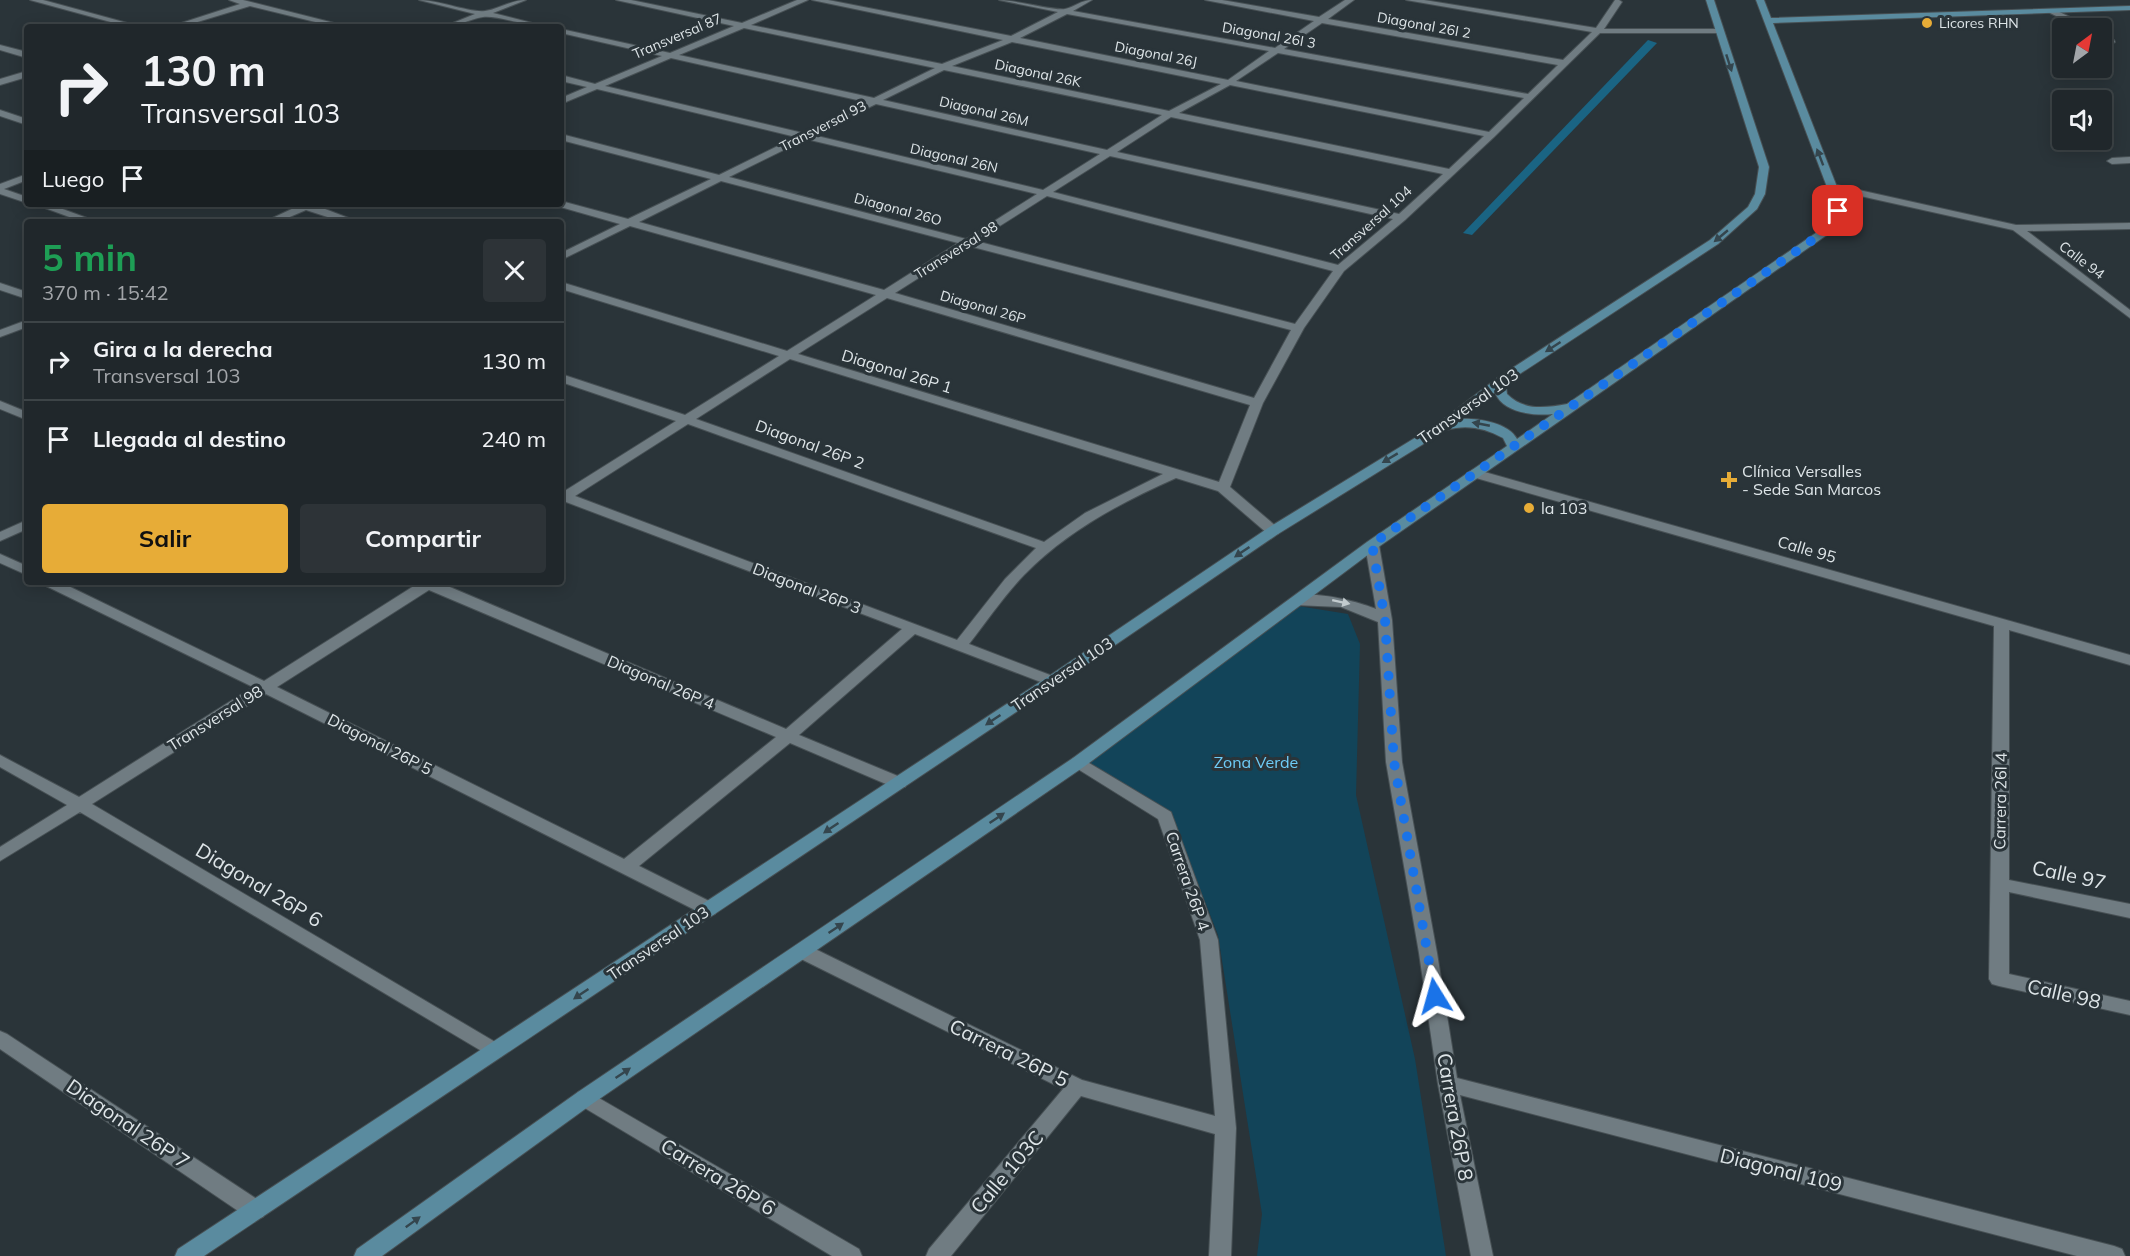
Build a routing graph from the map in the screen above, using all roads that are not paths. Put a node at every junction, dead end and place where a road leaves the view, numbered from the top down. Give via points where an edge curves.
1 (34, 0) edge
2 (233, 0) edge
3 (263, 0) edge
4 (423, 0) edge
5 (522, 0) edge
6 (620, 0) edge
7 (804, 0) edge
8 (816, 0) edge
9 (1003, 0) edge
10 (1088, 0) edge
11 (1209, 0) edge
12 (1350, 0) edge
13 (1410, 0) edge
14 (1606, 0) edge
15 (1710, 0) edge
16 (1760, 0) edge
17 (1618, 1) edge
18 (250, 4) junction
19 (2130, 8) edge
20 (2053, 11) junction
21 (1065, 12) junction
22 (484, 14) junction
23 (2067, 18) edge
24 (1319, 20) junction
25 (1767, 21) junction
26 (126, 24) edge
27 (183, 24) edge
28 (333, 24) edge
29 (456, 24) edge
30 (530, 24) edge
31 (742, 25) junction
32 (1598, 31) junction
33 (1719, 31) junction
34 (564, 32) edge
35 (1012, 39) junction
36 (0, 47) edge
37 (1280, 50) junction
38 (24, 54) edge
39 (670, 55) junction
40 (1563, 63) junction
41 (943, 67) junction
42 (24, 75) edge
43 (564, 79) edge
44 (0, 82) edge
45 (1230, 82) junction
46 (596, 86) junction
47 (1530, 97) junction
48 (564, 100) edge
49 (874, 100) junction
50 (0, 113) edge
51 (1170, 114) junction
52 (24, 121) edge
53 (1491, 135) junction
54 (804, 136) junction
55 (564, 138) edge
56 (1109, 153) junction
57 (2130, 160) edge
58 (2112, 161) dead end
59 (1450, 172) junction
60 (24, 178) edge
61 (720, 178) junction
62 (1832, 187) junction
63 (0, 189) edge
64 (1045, 193) junction
65 (24, 199) edge
66 (564, 205) edge
67 (48, 207) edge
68 (300, 207) edge
69 (310, 207) edge
70 (1401, 218) junction
71 (84, 219) edge
72 (275, 219) edge
73 (345, 219) edge
74 (630, 223) junction
75 (2130, 226) edge
76 (2016, 228) junction
77 (968, 242) junction
78 (564, 256) edge
79 (1340, 269) junction
80 (0, 286) edge
81 (564, 286) edge
82 (886, 294) junction
83 (24, 295) edge
84 (2130, 315) edge
85 (24, 323) edge
86 (1298, 328) junction
87 (0, 334) edge
88 (789, 355) junction
89 (564, 379) edge
90 (1504, 379) junction
91 (1257, 403) junction
92 (0, 405) edge
93 (1575, 405) junction
94 (24, 415) edge
95 (687, 420) junction
96 (1440, 428) junction
97 (1513, 446) junction
98 (1474, 473) junction
99 (1173, 474) junction
100 (1223, 488) junction
101 (564, 496) edge
102 (564, 498) edge
103 (24, 525) edge
104 (1273, 531) junction
105 (0, 537) edge
106 (1372, 544) junction
107 (1046, 547) junction
108 (0, 558) edge
109 (24, 570) edge
110 (55, 585) edge
111 (424, 585) edge
112 (432, 585) edge
113 (1294, 601) junction
114 (1385, 620) junction
115 (2002, 623) junction
116 (913, 628) junction
117 (960, 646) junction
118 (2130, 660) edge
119 (1052, 681) junction
120 (265, 687) junction
121 (788, 736) junction
122 (0, 760) edge
123 (1079, 762) junction
124 (899, 783) junction
125 (79, 804) junction
126 (0, 855) edge
127 (626, 867) junction
128 (1999, 884) junction
129 (709, 909) junction
130 (2130, 911) edge
131 (802, 951) junction
132 (1999, 979) joint
133 (2130, 1008) edge
134 (0, 1039) edge
135 (495, 1051) junction
136 (1448, 1084) junction
137 (1077, 1087) junction
138 (585, 1098) junction
139 (1226, 1128) junction
140 (255, 1210) junction
141 (186, 1256) edge
142 (365, 1256) edge
143 (851, 1256) edge
144 (937, 1256) edge
145 (1220, 1256) edge
146 (1482, 1256) edge
147 (2114, 1256) edge

1 - 26 street
2 - 18 street
3 - 18 street
4 - 22 street
5 - 22 street
6 - 31 street, Diagonal 26K
7 - 31 street, Transversal 87
8 - 35 street, Diagonal 26J
9 - 21 street, Diagonal 26I 3
10 - 21 street, Transversal 93
11 - 24 street, Diagonal 26I 2
12 - 24 street, Transversal 98
13 - 32 street
14 - 17 street
15 - 33 street, Transversal 103
16 - 25 street
17 - 32 street, Transversal 104
18 - 27 street
18 - 28 street
19 - 20 street
20 - 23 street
20 - 25 street
21 - 35 street, Transversal 93
21 - 37 street, Diagonal 26I 3
22 - 29 street
22 - 30 street
24 - 37 street, Transversal 98
24 - 40 street, Diagonal 26I 2
62 -> 25 street
31 - 39 street, Transversal 87
31 - 41 street, Diagonal 26K
32 - 33 street
32 - 40 street, Transversal 104
33 -> 90 street, Transversal 103 via 1764,167 1760,194 1752,209 1714,242
34 - 39 street, Diagonal 26M
35 - 41 street, Transversal 93
35 - 45 street, Diagonal 26J
36 - 38 street
37 - 45 street, Transversal 98
37 - 47 street, Diagonal 26I 3
39 - 46 street, Transversal 87
39 - 49 street, Diagonal 26M
40 - 47 street, Transversal 104
41 - 49 street, Transversal 93
41 - 51 street, Diagonal 26K
42 - 44 street
43 - 46 street, Diagonal 26N
45 - 51 street, Transversal 98
45 - 53 street, Diagonal 26J
46 - 48 street, Transversal 87
46 - 54 street, Diagonal 26N
47 - 53 street, Transversal 104
49 - 54 street, Transversal 93
49 - 56 street, Diagonal 26M
50 - 52 street
51 - 56 street, Transversal 98
51 - 59 street, Diagonal 26K
53 - 59 street, Transversal 104
54 - 61 street, Transversal 93
54 - 64 street, Diagonal 26N
55 - 61 street, Diagonal 26O
56 - 64 street, Transversal 98
56 - 70 street, Diagonal 26M
57 - 58 street
59 - 70 street, Transversal 104
60 - 63 street
61 - 74 street, Transversal 93
61 - 77 street, Diagonal 26O
62 - 76 street
62 - 93 street via 1838,211 1830,228
63 - 65 street
64 - 77 street, Transversal 98
64 - 79 street, Diagonal 26N
66 - 74 street, Diagonal 26P
67 - 71 street
68 - 72 street
69 - 73 street
70 - 79 street, Transversal 104
74 - 78 street, Transversal 93
74 - 82 street, Diagonal 26P
75 - 76 street
76 - 84 street, Calle 94
77 - 82 street, Transversal 98
77 - 86 street, Diagonal 26O
79 - 86 street, Transversal 104
80 - 83 street
81 - 88 street, Diagonal 26P 1
82 - 88 street, Transversal 98
82 - 91 street, Diagonal 26P
85 - 87 street
86 - 91 street, Transversal 104
88 - 95 street, Transversal 98
88 - 99 street, Diagonal 26P 1
89 - 95 street, Diagonal 26P 2
90 - 93 street via 1501,395 1516,406 1543,412
90 - 96 street, Transversal 103
91 - 100 street, Transversal 104
92 - 94 street
93 - 97 street
95 - 101 street, Transversal 98
95 - 107 street, Diagonal 26P 2
97 -> 96 street via 1509,436 1491,426 1466,422
96 -> 104 street, Transversal 103
97 - 98 street
98 - 106 street
98 - 115 street, Calle 95
99 - 100 street, Diagonal 26P 1
99 - 107 street via 1104,506
100 - 104 street
102 - 116 street, Diagonal 26P 3
103 - 105 street
104 -> 119 street, Transversal 103
106 - 113 street
106 - 114 street, Carrera 26P 8
107 - 117 street via 1018,573
108 - 109 street
110 - 120 street, Diagonal 26P 5
111 - 120 street, Transversal 98
112 - 121 street, Diagonal 26P 4
113 -> 114 street via 1343,602
113 - 123 street
114 - 136 street, Carrera 26P 8 via 1394,762
115 - 118 street, Calle 95
115 - 128 street, Carrera 26I 4
116 - 117 street, Diagonal 26P 3
116 - 121 street
117 - 119 street, Diagonal 26P 3
119 -> 124 street, Transversal 103
120 - 125 street, Transversal 98
120 - 127 street, Diagonal 26P 5
121 - 124 street, Diagonal 26P 4
121 - 127 street
122 - 125 street, Diagonal 26P 6
131 -> 123 street
123 - 139 street, Carrera 26P 4 via 1165,816 1209,940
124 -> 129 street, Transversal 103
125 - 126 street, Transversal 98
125 - 135 street, Diagonal 26P 6
127 - 129 street, Diagonal 26P 5
128 - 130 street, Calle 97
128 - 132 street, Carrera 26I 4
129 -> 135 street, Transversal 103
131 - 137 street, Carrera 26P 5
138 -> 131 street
132 - 133 street, Calle 98
134 - 140 street, Diagonal 26P 7
135 - 140 street, Transversal 103
136 - 146 street, Carrera 26P 8
136 - 147 street, Diagonal 109
137 - 139 street, Carrera 26P 5
137 - 144 street, Calle 103C
142 -> 138 street
138 - 143 street, Carrera 26P 6
139 - 145 street, Carrera 26P 4
140 - 141 street, Transversal 103

